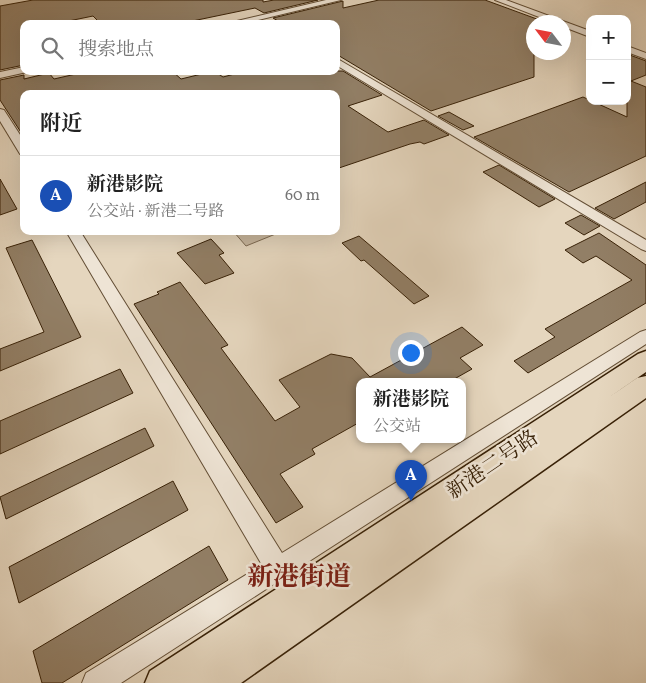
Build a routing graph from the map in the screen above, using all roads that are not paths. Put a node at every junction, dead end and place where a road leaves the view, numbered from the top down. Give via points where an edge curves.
1 (337, 0) edge
2 (344, 0) edge
3 (499, 0) edge
4 (539, 15) edge
5 (263, 17) junction
6 (248, 20) edge
7 (252, 20) edge
8 (268, 20) edge
9 (571, 27) edge
10 (586, 32) edge
11 (631, 50) edge
12 (646, 56) edge
13 (340, 63) edge
14 (20, 70) edge
15 (0, 74) edge
16 (0, 112) edge
17 (20, 144) edge
18 (74, 235) edge
19 (646, 246) edge
20 (646, 336) edge
21 (646, 360) edge
22 (646, 385) edge
23 (277, 567) junction
24 (301, 605) junction
25 (96, 683) edge
26 (162, 683) edge
27 (211, 683) edge

1 - 5 street
2 - 5 street
3 - 4 street
5 - 6 street
5 - 7 street
5 - 8 street
9 - 10 street
11 - 12 street
13 - 19 street
14 - 15 street
16 - 17 street
18 - 23 street
20 - 23 street
21 - 24 main road, 新港二号路
22 - 24 main road, 新港二号路
23 - 24 street
23 - 25 street
24 - 26 main road, 新港二号路
24 - 27 main road, 新港二号路

